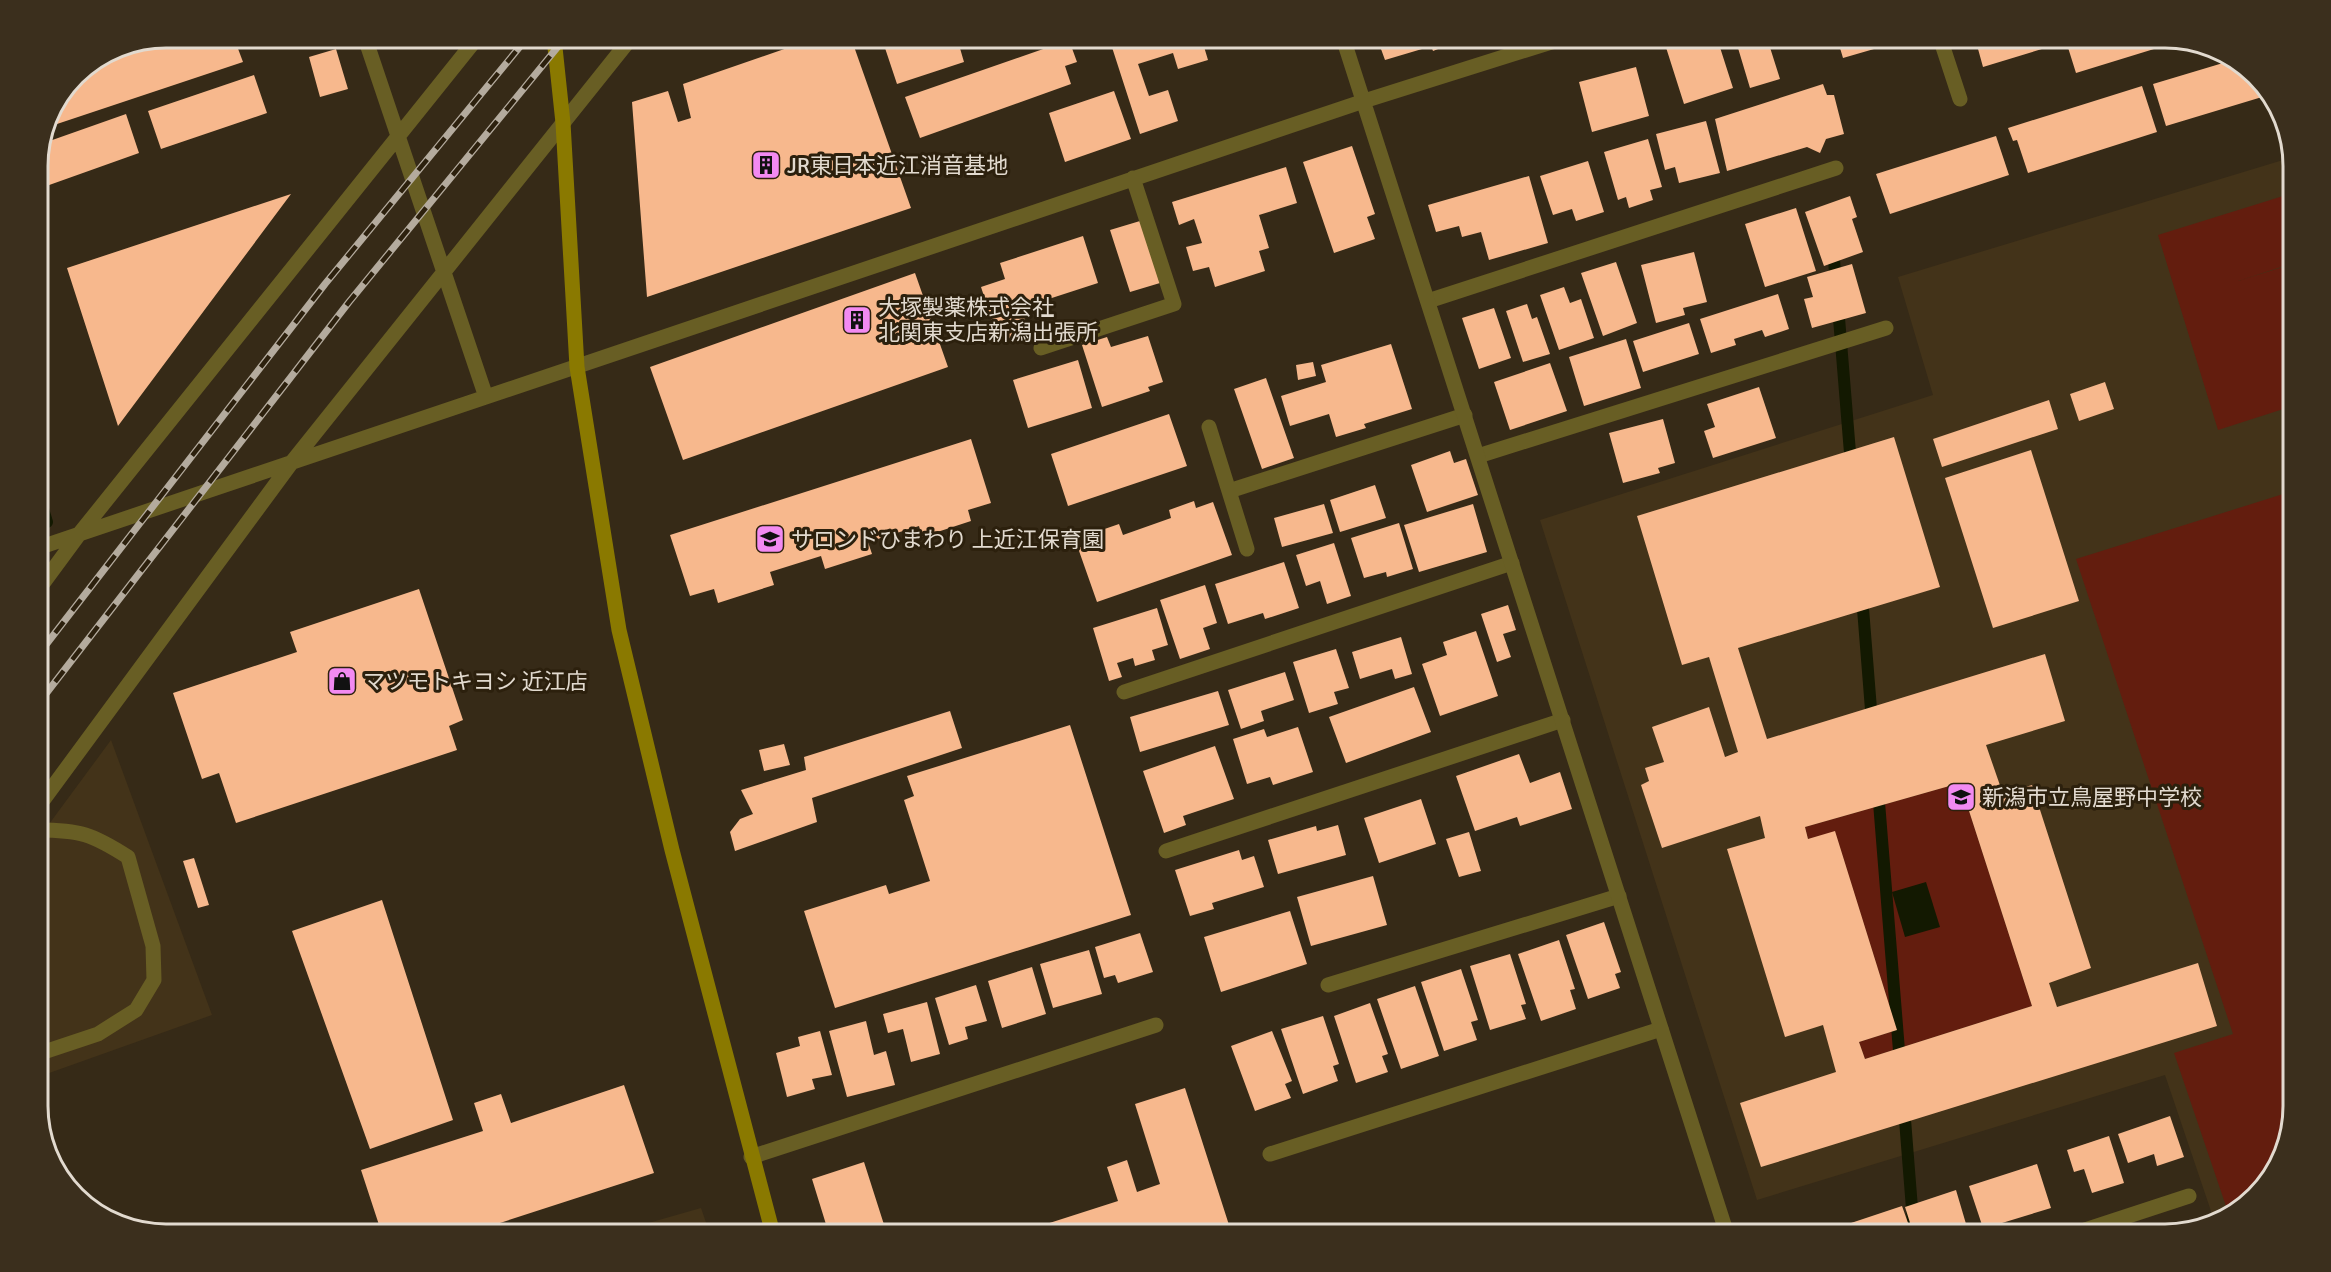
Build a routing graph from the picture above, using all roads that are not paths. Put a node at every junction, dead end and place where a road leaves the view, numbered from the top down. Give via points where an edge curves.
1 (368, 48) edge
2 (469, 48) edge
3 (555, 48) edge
4 (623, 48) edge
5 (1346, 48) edge
6 (1532, 48) edge
7 (1943, 48) edge
8 (1960, 99) dead end
9 (1364, 100) junction
10 (563, 123) junction
11 (398, 134) junction
12 (1836, 168) dead end
13 (1133, 178) junction
14 (444, 272) junction
15 (1428, 301) junction
16 (1886, 328) dead end
17 (1041, 348) dead end
18 (577, 367) junction
19 (486, 396) junction
20 (1465, 415) junction
21 (1209, 427) dead end
22 (1478, 456) junction
23 (292, 462) junction
24 (1229, 491) junction
25 (80, 533) junction
26 (48, 544) edge
27 (1247, 549) dead end
28 (1512, 563) junction
29 (48, 570) edge
30 (1124, 692) dead end
31 (1563, 720) junction
32 (48, 793) edge
33 (48, 830) edge
34 (1166, 851) dead end
35 (1619, 896) junction
36 (1328, 985) dead end
37 (1156, 1025) dead end
38 (1661, 1029) junction
39 (48, 1051) edge
40 (1270, 1154) dead end
41 (751, 1157) junction
42 (2189, 1196) dead end
43 (770, 1224) edge
44 (1724, 1224) edge
45 (2104, 1224) edge

1 - 11 street
2 - 11 street
3 - 10 street
4 - 10 street
5 - 9 street
6 - 9 street
7 - 8 street
9 - 13 street
9 - 15 street
10 - 14 street
10 - 18 street
11 - 14 street
11 - 25 street
12 - 15 street
13 - 17 street via 1174,304
13 - 18 street
14 - 19 street
14 - 23 street
15 - 20 street
16 - 22 street
18 - 19 street
18 - 41 street via 619,630
19 - 23 street
20 - 22 street
20 - 24 street
21 - 24 street
22 - 28 street
23 - 25 street
23 - 32 street
24 - 27 street
25 - 26 street
25 - 29 street
28 - 30 street
28 - 31 street
31 - 34 street
31 - 35 street
33 - 39 street via 70,830 101,840 128,857 153,946 154,980 136,1010 98,1034
35 - 36 street
35 - 38 street
37 - 41 street
38 - 40 street
38 - 44 street
41 - 43 street
42 - 45 street

